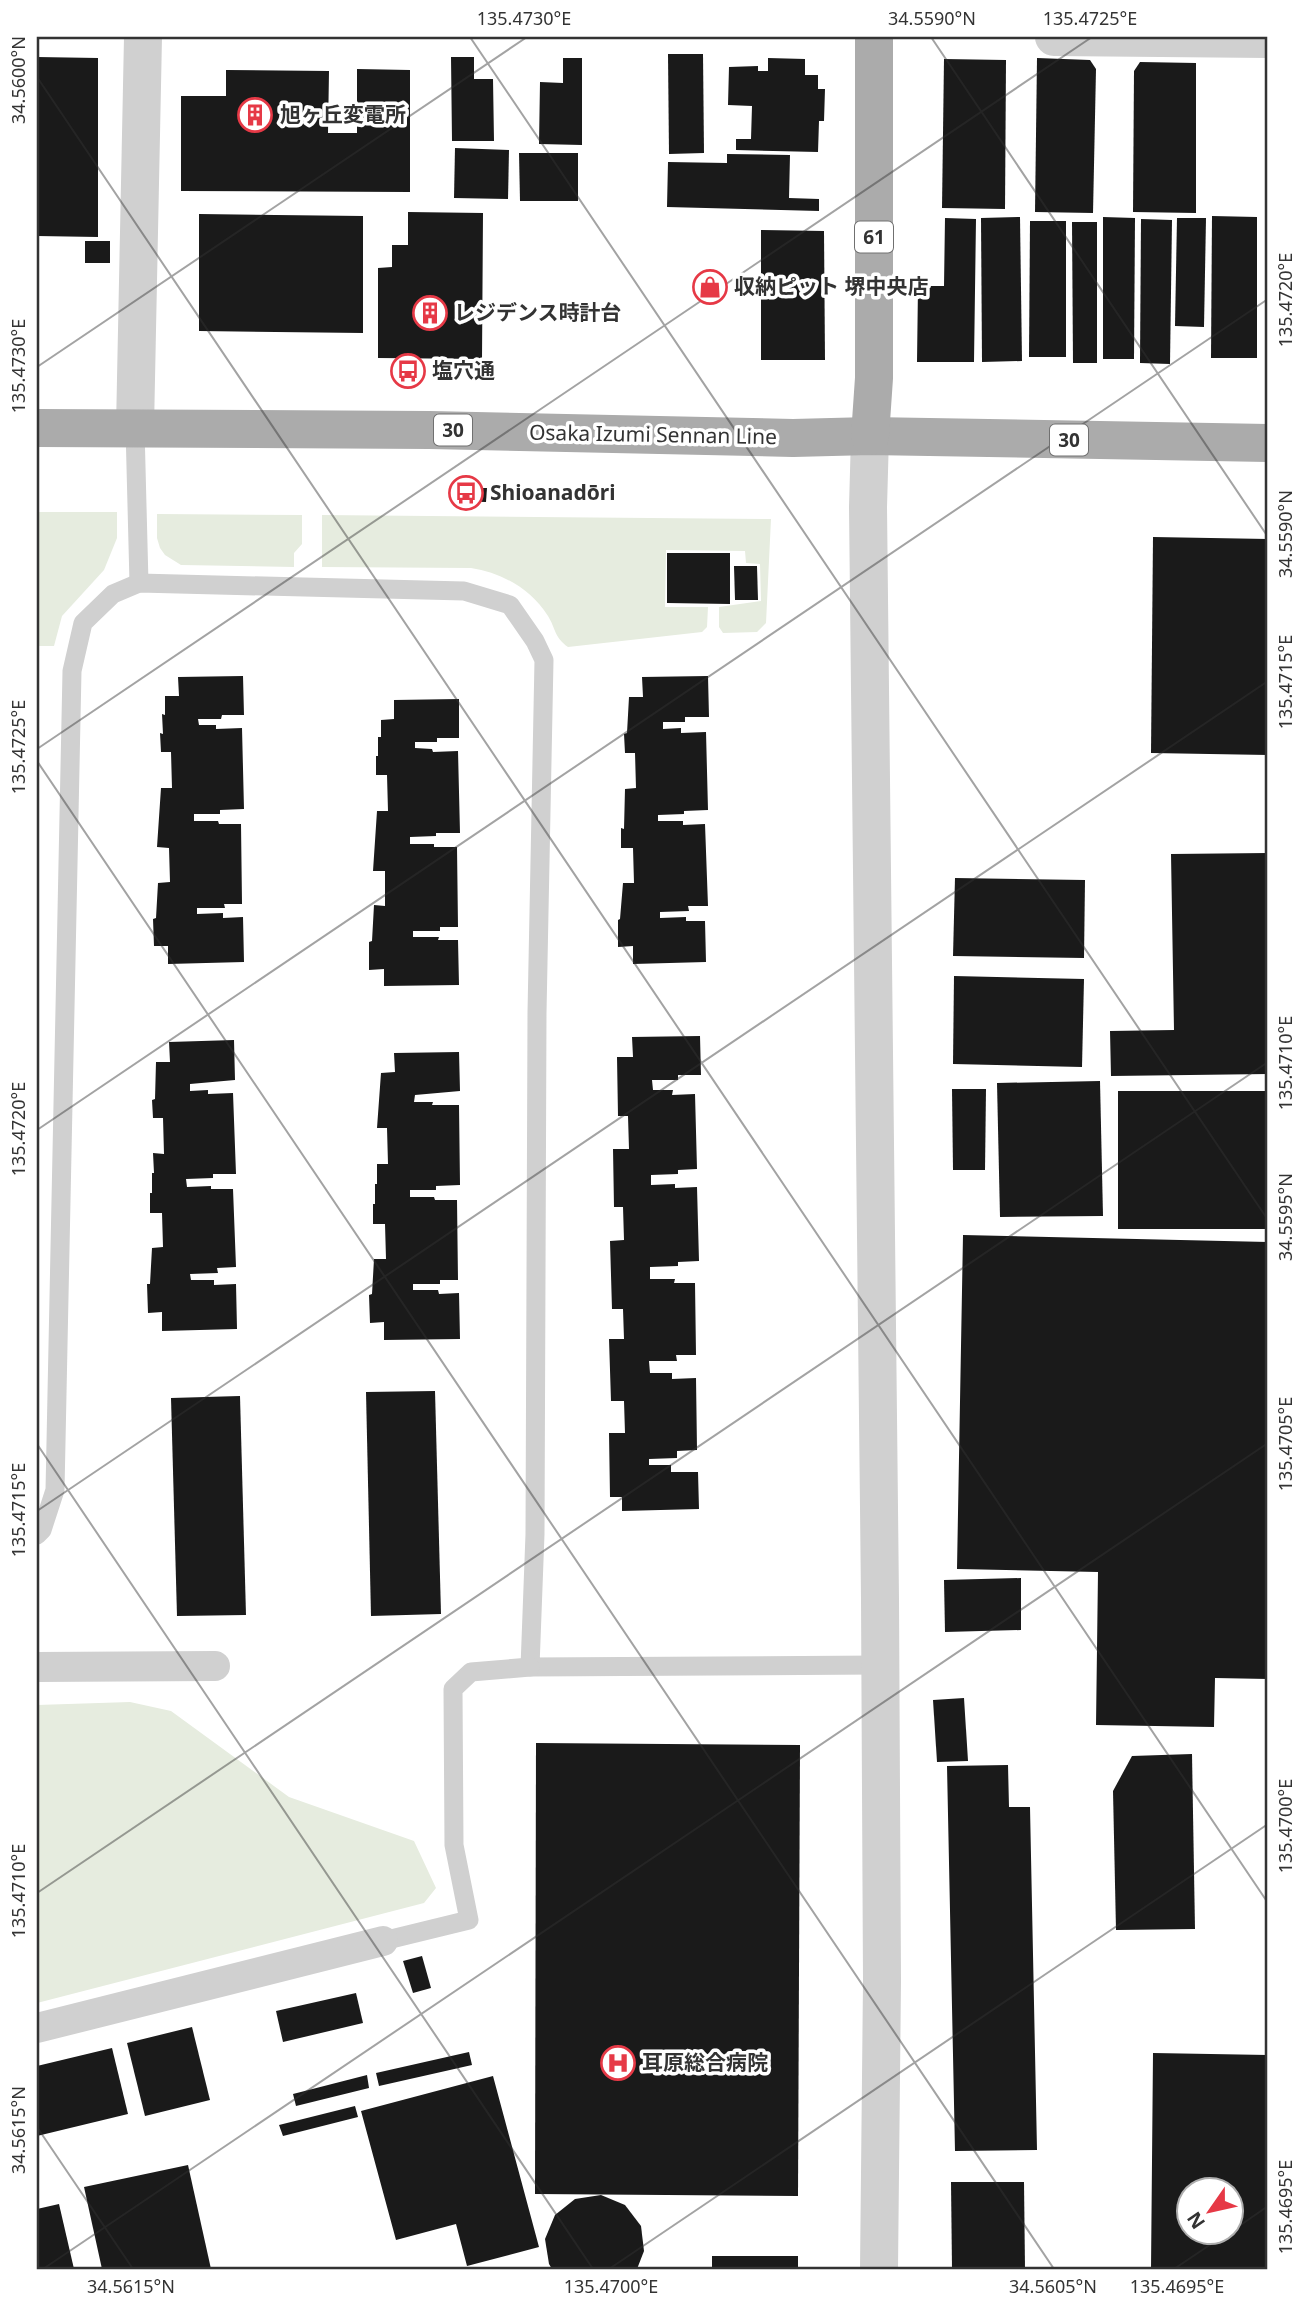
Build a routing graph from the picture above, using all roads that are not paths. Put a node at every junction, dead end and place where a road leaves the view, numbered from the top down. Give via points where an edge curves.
1 (143, 37) edge
2 (874, 37) edge
3 (1054, 37) edge
4 (1268, 39) edge
5 (37, 428) edge
6 (135, 428) junction
7 (870, 436) junction
8 (1268, 443) edge
9 (139, 583) junction
10 (37, 1535) edge
11 (880, 1665) junction
12 (215, 1666) dead end
13 (37, 1667) edge
14 (530, 1667) junction
15 (383, 1941) joint
16 (37, 2028) edge
17 (879, 2269) edge

1 - 6 street
2 - 7 main road, 61
3 - 4 street
5 - 6 main road, Osaka Izumi Sennan Line / 30
6 - 7 main road, Osaka Izumi Sennan Line / 30
6 - 9 lane
7 - 8 main road, Osaka Izumi Sennan Line / 30
7 - 11 street
9 - 10 lane via 113,593 83,623 72,671 55,1490
9 - 14 lane via 464,591 510,605 544,660
11 - 14 lane
11 - 17 street
12 - 13 street
14 - 15 lane via 471,1672 453,1689 454,1845 469,1920
15 - 16 street

